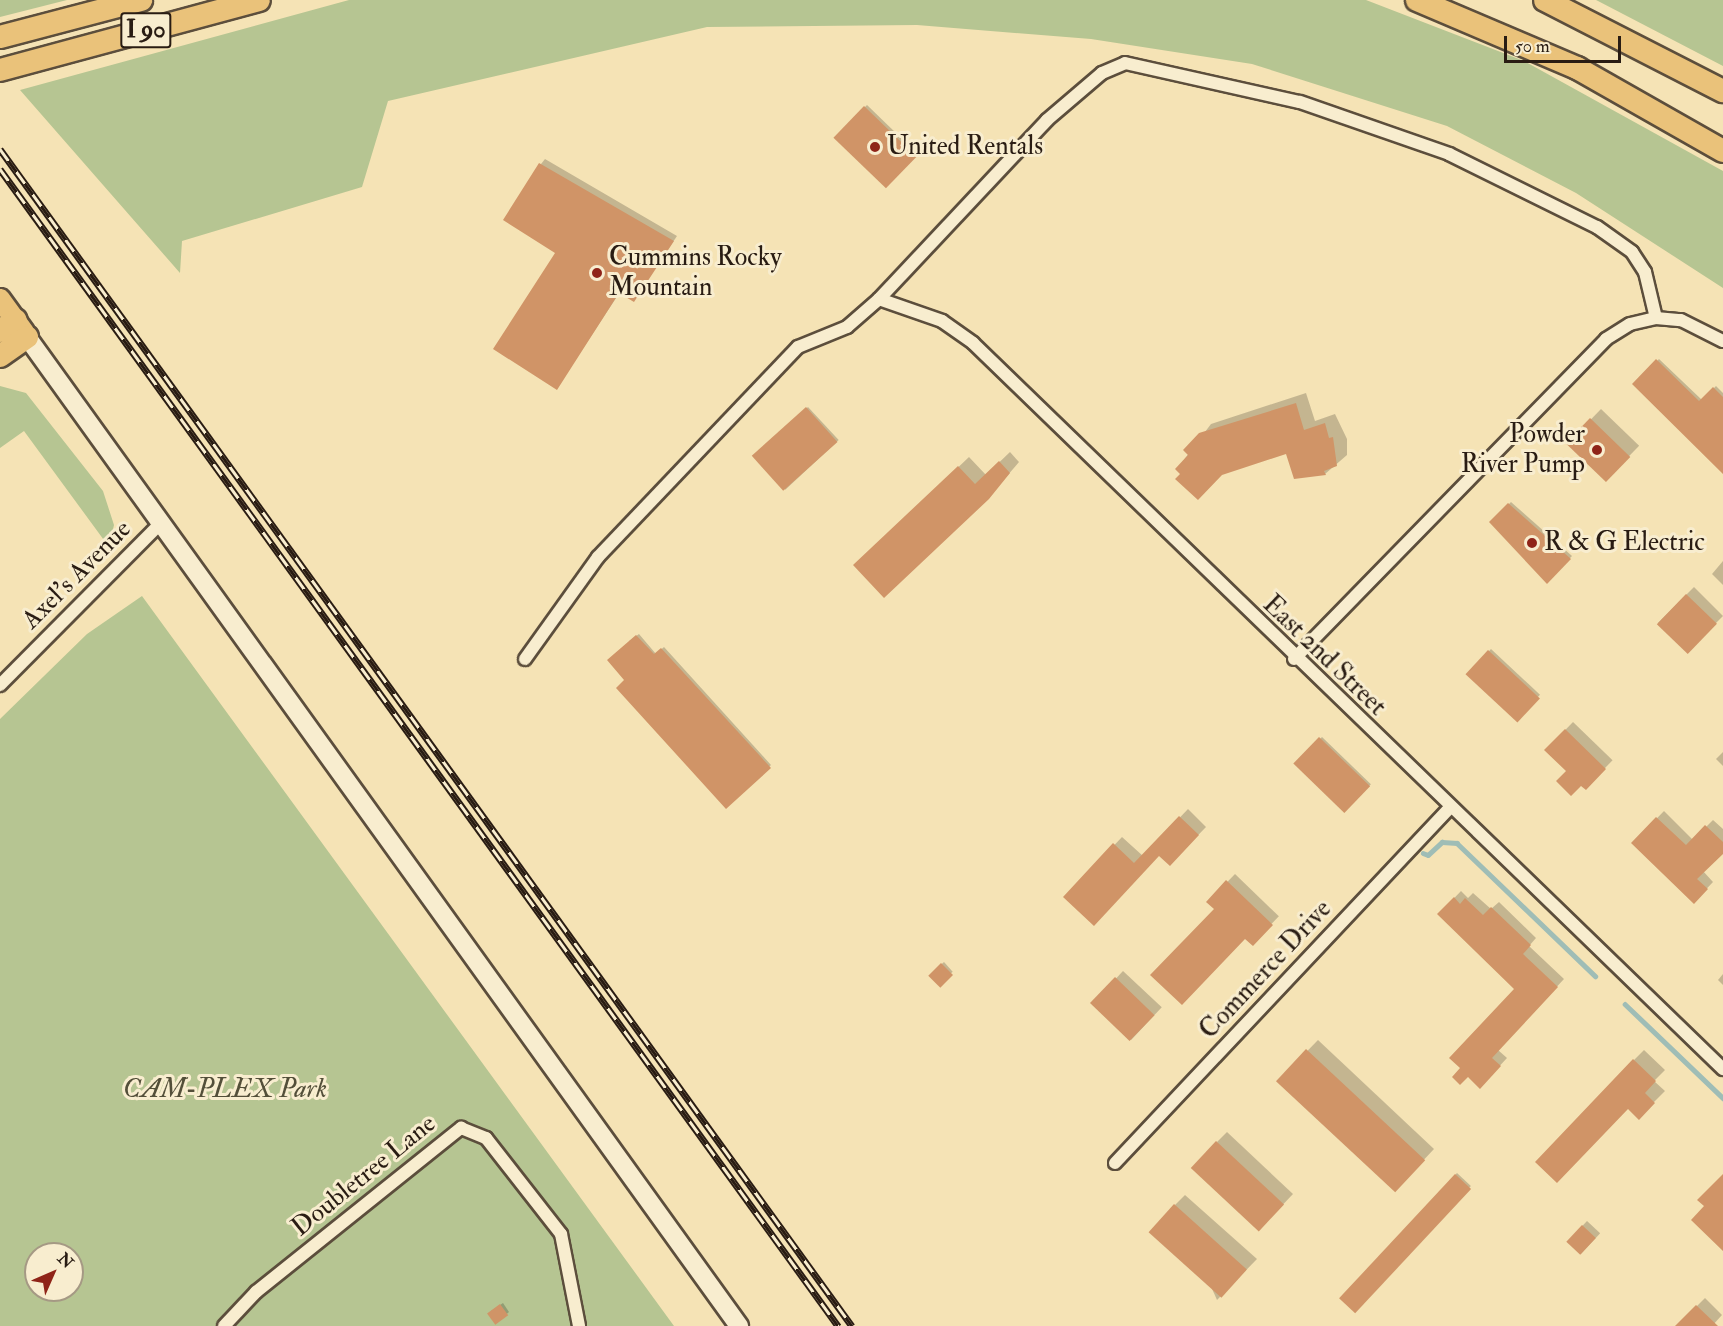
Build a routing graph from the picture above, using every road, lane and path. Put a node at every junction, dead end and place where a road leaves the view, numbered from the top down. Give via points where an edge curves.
1 (141, 0) edge
2 (260, 0) edge
3 (1418, 0) edge
4 (1545, 0) edge
5 (3, 36) edge
6 (0, 70) edge
7 (1723, 91) edge
8 (1723, 151) edge
9 (0, 299) edge
10 (879, 299) junction
11 (1656, 318) junction
12 (14, 329) edge
13 (1723, 341) edge
14 (0, 356) edge
15 (161, 523) junction
16 (525, 659) dead end
17 (1294, 659) junction
18 (0, 685) edge
19 (1450, 807) junction
20 (1723, 1069) edge
21 (1115, 1163) dead end
22 (224, 1326) edge
23 (579, 1326) edge
24 (739, 1326) edge

1 - 5 highway, I 90
2 - 6 highway, I 90
3 - 8 highway via 1576,68
4 - 7 highway
9 - 12 main road
10 - 11 street via 1047,120 1102,73 1125,63 1300,102 1468,163 1597,227 1632,252 1645,272
10 - 16 street via 847,327 798,347 598,557
10 - 17 street, East 2nd Street via 942,321 973,343
11 - 13 street via 1682,320
11 - 17 street via 1629,324 1606,339
12 - 14 highway
12 - 15 main road
15 - 18 street, Axel's Avenue
15 - 24 main road
17 - 19 street, East 2nd Street
19 - 20 street, East 2nd Street
19 - 21 street, Commerce Drive
22 - 23 street, Doubletree Lane via 255,1292 461,1128 486,1138 561,1234

